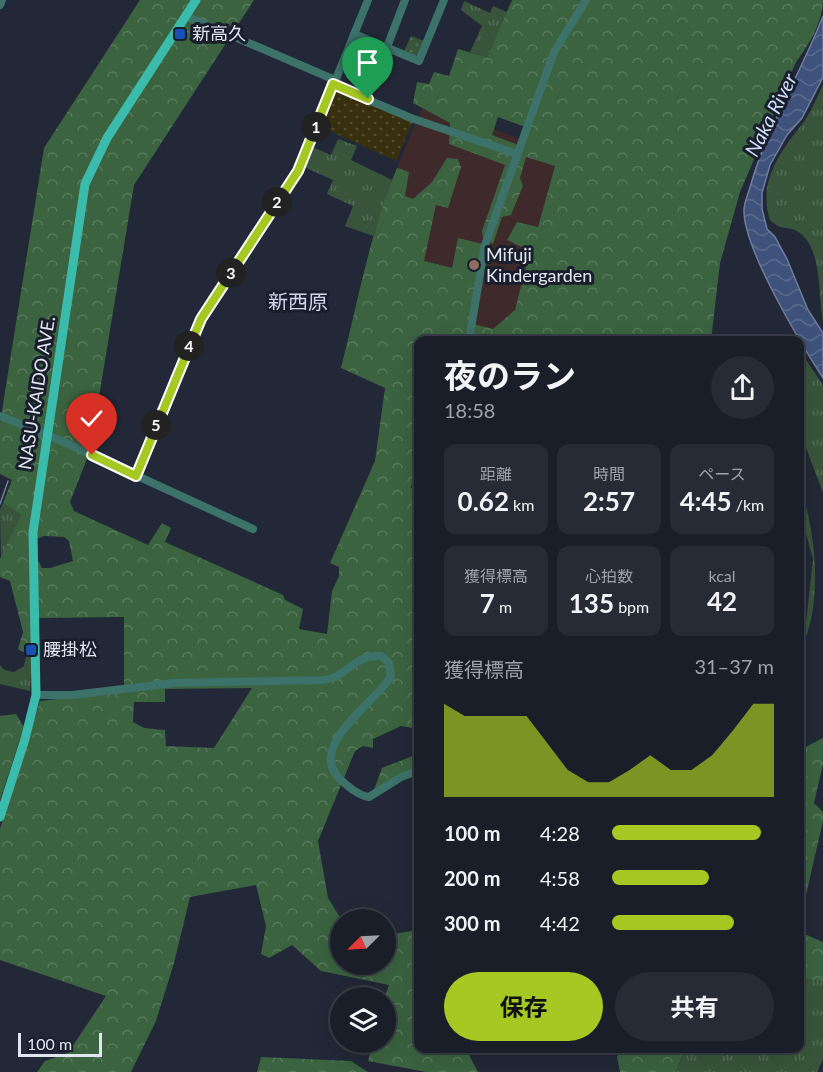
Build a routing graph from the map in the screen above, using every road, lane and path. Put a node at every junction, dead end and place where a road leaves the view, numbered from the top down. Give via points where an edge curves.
1 (2, 0) edge
2 (196, 0) edge
3 (368, 0) edge
4 (405, 0) edge
5 (444, 0) edge
6 (586, 0) edge
7 (0, 5) edge
8 (186, 16) junction
9 (354, 34) junction
10 (387, 47) junction
11 (334, 82) junction
12 (517, 154) junction
13 (470, 336) edge
14 (0, 416) edge
15 (48, 435) junction
16 (136, 476) junction
17 (253, 529) dead end
18 (36, 695) junction
19 (414, 772) edge
20 (0, 817) edge

1 - 7 street
2 - 8 main road, NASU-KAIDO AVE.
3 - 9 street
4 - 10 street
5 - 10 street via 419,60
6 - 12 street via 554,52
8 - 11 street
8 - 15 main road, NASU-KAIDO AVE. via 107,138 85,184
9 - 10 street
9 - 11 street
11 - 12 street via 411,118
11 - 16 street via 298,171 201,319
12 - 13 street via 486,245
14 - 15 street
15 - 16 street
15 - 18 main road, NASU-KAIDO AVE. via 32,544
16 - 17 street
18 - 19 street via 72,695 174,683 323,680 337,677 362,658 381,656 389,663 391,676 350,719 331,763 336,776 369,797
18 - 20 main road, NASU-KAIDO AVE.

